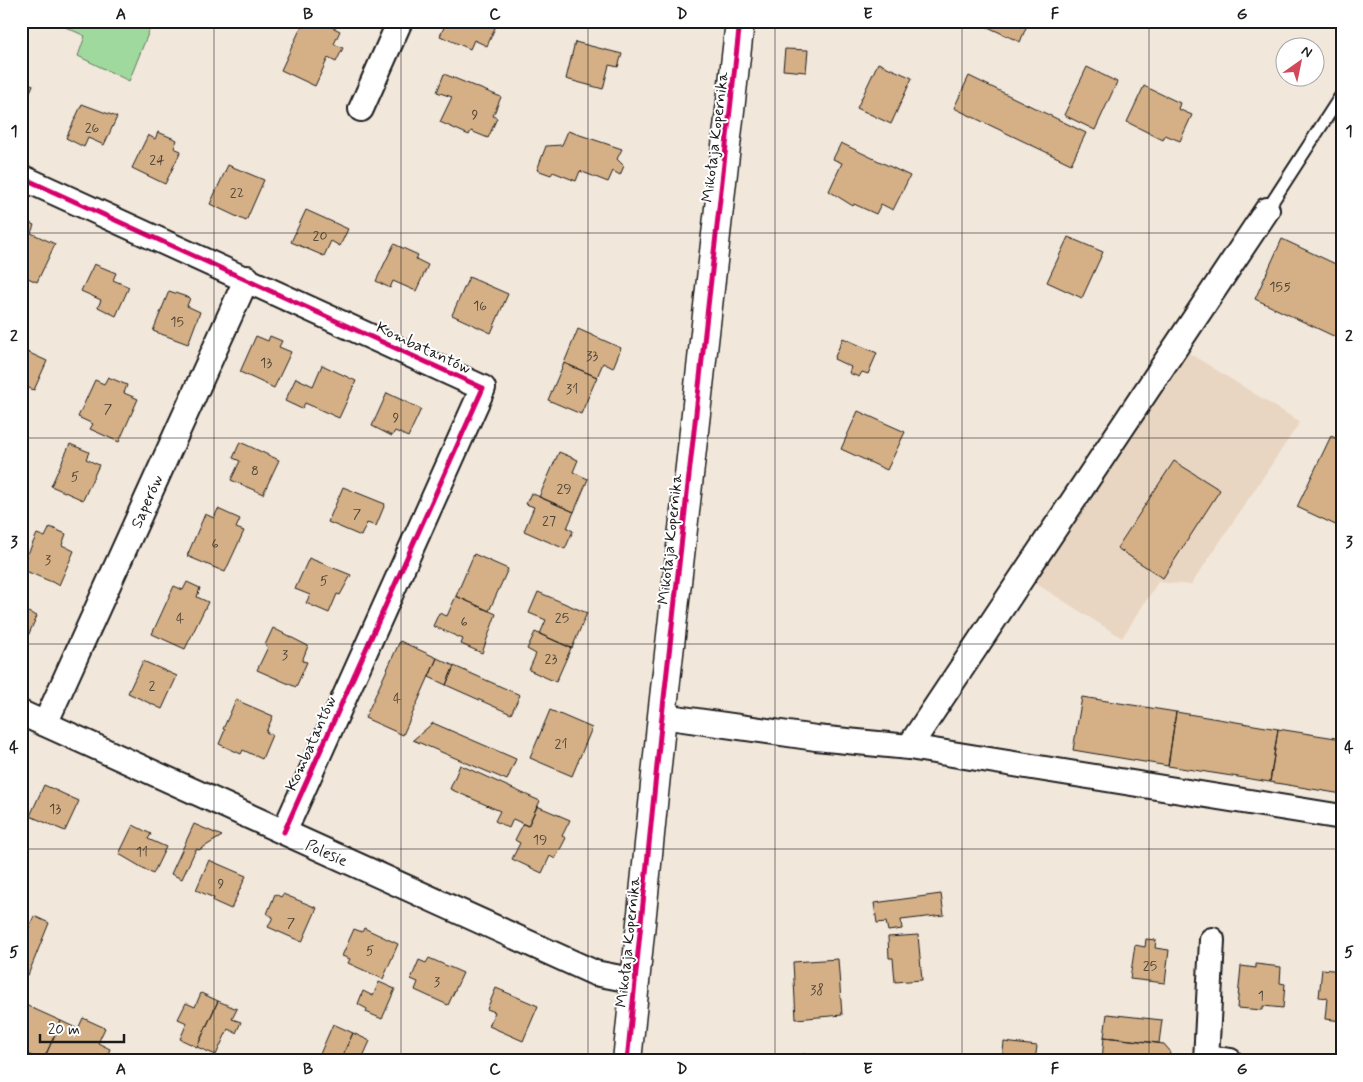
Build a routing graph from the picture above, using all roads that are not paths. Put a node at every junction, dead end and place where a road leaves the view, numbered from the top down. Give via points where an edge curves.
1 (400, 21) edge
2 (740, 21) edge
3 (1342, 94) edge
4 (361, 109) dead end
5 (21, 176) edge
6 (1267, 210) joint
7 (247, 278) junction
8 (21, 713) edge
9 (662, 716) junction
10 (45, 724) junction
11 (909, 747) junction
12 (1342, 817) edge
13 (284, 832) junction
14 (1212, 940) dead end
15 (636, 980) junction
16 (1206, 1059) edge
17 (627, 1061) edge
18 (1230, 1061) edge

1 - 4 street
2 - 9 street, Mikołaja Kopernika
3 - 6 lane
5 - 7 street, Kombatantów
6 - 11 street
7 - 10 street, Saperów
7 - 13 street, Kombatantów via 482,388
8 - 10 street, Polesie
9 - 11 street via 806,737
9 - 15 street, Mikołaja Kopernika
10 - 13 street, Polesie
11 - 12 street
13 - 15 street, Polesie via 595,973
14 - 16 street
15 - 17 street, Mikołaja Kopernika
16 - 18 street

